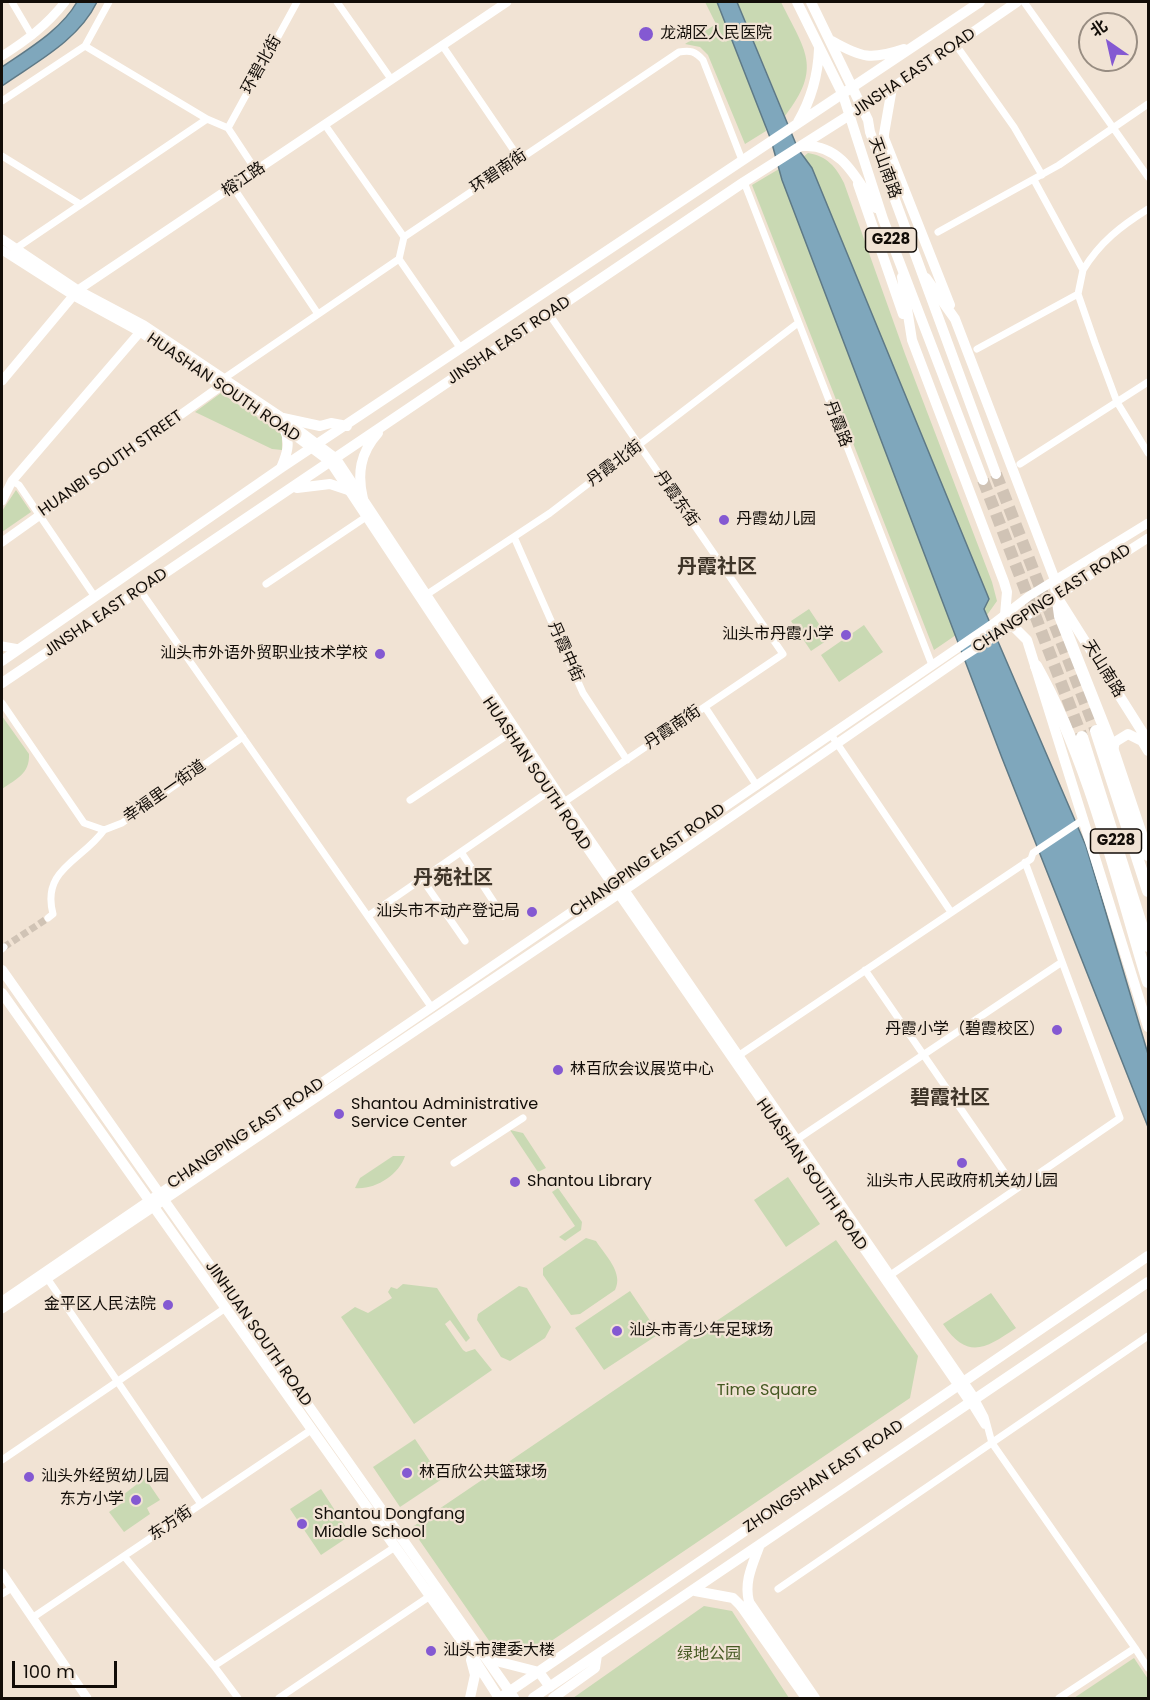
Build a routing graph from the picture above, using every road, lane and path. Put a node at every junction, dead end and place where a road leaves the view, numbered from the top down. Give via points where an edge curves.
1 (12, 2) edge
2 (65, 2) edge
3 (109, 2) edge
4 (297, 2) edge
5 (337, 2) edge
6 (507, 2) edge
7 (797, 2) edge
8 (811, 2) edge
9 (980, 2) edge
10 (1017, 2) edge
11 (1024, 2) edge
12 (33, 36) junction
13 (831, 40) junction
14 (442, 45) junction
15 (819, 45) junction
16 (916, 45) junction
17 (956, 45) junction
18 (85, 46) junction
19 (2, 56) edge
20 (391, 79) junction
21 (854, 87) junction
22 (892, 88) junction
23 (843, 94) junction
24 (2, 100) edge
25 (1149, 104) edge
26 (863, 107) junction
27 (850, 115) junction
28 (207, 119) junction
29 (325, 124) junction
30 (795, 126) junction
31 (1114, 127) junction
32 (228, 128) junction
33 (884, 138) junction
34 (801, 146) junction
35 (2, 156) edge
36 (519, 158) junction
37 (742, 160) junction
38 (883, 168) junction
39 (257, 172) junction
40 (1042, 175) junction
41 (1149, 177) edge
42 (856, 178) junction
43 (1034, 180) junction
44 (744, 182) junction
45 (233, 188) junction
46 (80, 204) junction
47 (1149, 209) edge
48 (883, 219) junction
49 (938, 232) dead end
50 (404, 237) junction
51 (2, 239) edge
52 (15, 249) junction
53 (2, 250) edge
54 (399, 259) junction
55 (901, 268) junction
56 (1083, 270) junction
57 (921, 272) junction
58 (76, 293) junction
59 (1078, 294) junction
60 (318, 314) junction
61 (549, 314) junction
62 (955, 319) junction
63 (798, 323) junction
64 (140, 332) junction
65 (912, 340) junction
66 (461, 349) junction
67 (977, 350) dead end
68 (2, 381) edge
69 (1149, 382) edge
70 (222, 383) junction
71 (1117, 402) junction
72 (284, 423) junction
73 (386, 424) junction
74 (347, 426) junction
75 (316, 446) junction
76 (639, 446) junction
77 (1149, 453) edge
78 (333, 460) junction
79 (1020, 464) dead end
80 (281, 468) junction
81 (996, 474) tunnel mouth
82 (983, 480) tunnel mouth
83 (12, 481) junction
84 (348, 490) junction
85 (288, 491) junction
86 (363, 499) junction
87 (2, 501) edge
88 (40, 515) junction
89 (366, 517) junction
90 (1149, 523) edge
91 (514, 537) junction
92 (1149, 538) edge
93 (2, 542) edge
94 (1054, 580) junction
95 (266, 584) dead end
96 (140, 590) junction
97 (426, 595) junction
98 (95, 597) junction
99 (1057, 597) junction
100 (1005, 615) junction
101 (1012, 625) junction
102 (2, 646) edge
103 (19, 649) junction
104 (783, 654) joint
105 (2, 661) edge
106 (932, 665) junction
107 (1036, 666) junction
108 (2, 683) edge
109 (2, 703) edge
110 (705, 707) junction
111 (1096, 731) tunnel mouth
112 (509, 734) junction
113 (243, 737) junction
114 (1082, 737) tunnel mouth
115 (835, 740) junction
116 (1149, 741) edge
117 (1113, 750) junction
118 (1149, 751) edge
119 (627, 760) junction
120 (757, 786) junction
121 (548, 792) junction
122 (410, 800) dead end
123 (564, 802) junction
124 (1082, 820) junction
125 (104, 830) junction
126 (461, 852) junction
127 (1149, 855) edge
128 (1025, 862) junction
129 (422, 879) junction
130 (619, 888) junction
131 (1149, 891) edge
132 (951, 912) junction
133 (368, 916) junction
134 (503, 916) dead end
135 (48, 918) dead end
136 (465, 941) dead end
137 (1149, 946) edge
138 (1062, 962) junction
139 (2, 970) edge
140 (865, 970) junction
141 (1149, 982) edge
142 (2, 993) edge
143 (432, 1008) junction
144 (1149, 1027) edge
145 (923, 1055) junction
146 (738, 1056) junction
147 (523, 1118) dead end
148 (796, 1140) junction
149 (454, 1163) dead end
150 (1016, 1190) junction
151 (161, 1196) junction
152 (149, 1204) junction
153 (1149, 1256) edge
154 (889, 1276) junction
155 (47, 1278) junction
156 (1149, 1282) edge
157 (2, 1301) edge
158 (224, 1308) junction
159 (2, 1309) edge
160 (1149, 1336) edge
161 (117, 1381) junction
162 (961, 1384) junction
163 (974, 1402) junction
164 (311, 1430) junction
165 (992, 1443) junction
166 (2, 1460) edge
167 (201, 1504) junction
168 (394, 1547) junction
169 (759, 1547) junction
170 (124, 1556) junction
171 (2, 1573) edge
172 (12, 1588) junction
173 (778, 1589) dead end
174 (695, 1591) junction
175 (2, 1594) edge
176 (430, 1596) junction
177 (745, 1604) junction
178 (32, 1618) junction
179 (472, 1647) junction
180 (1135, 1648) junction
181 (214, 1666) junction
182 (1149, 1668) edge
183 (539, 1672) junction
184 (551, 1693) edge
185 (512, 1695) edge
186 (87, 1698) edge
187 (238, 1698) edge
188 (279, 1698) edge
189 (470, 1698) edge
190 (500, 1698) edge
191 (533, 1698) edge
192 (806, 1698) edge
193 (815, 1698) edge
194 (1059, 1698) edge

1 - 12 street
2 - 12 street
3 - 18 street
4 - 32 street, 环碧北街
5 - 20 street
6 - 14 street, 榕江路
7 - 15 main road, 天山南路 / G228
8 - 13 main road, 天山南路 / G228
9 - 16 main road, JINSHA EAST ROAD
10 - 17 main road, JINSHA EAST ROAD
11 - 31 street
12 - 19 street
13 - 16 main road via 866,57 880,57
13 - 21 main road, 天山南路 / G228
14 - 20 street, 榕江路
14 - 36 street
15 - 23 main road, 天山南路 / G228
15 - 30 main road via 810,102
16 - 21 main road, JINSHA EAST ROAD
17 - 22 main road, JINSHA EAST ROAD
17 - 40 street via 1014,127
18 - 24 street
18 - 28 street
20 - 29 street, 榕江路
21 - 23 main road, JINSHA EAST ROAD
21 - 26 main road, 天山南路 / G228
22 - 26 main road, JINSHA EAST ROAD
22 - 33 main road
23 - 27 main road, 天山南路 / G228
23 - 30 main road, JINSHA EAST ROAD
25 - 31 street
26 - 27 main road, JINSHA EAST ROAD
26 - 38 main road, 天山南路 / G228
27 - 34 main road, JINSHA EAST ROAD
27 - 48 main road, 天山南路 / G228
28 - 32 street
28 - 46 street
29 - 39 street, 榕江路
29 - 50 street
30 - 37 main road, JINSHA EAST ROAD
31 - 40 street
31 - 41 street
32 - 39 street
33 - 38 main road
33 - 62 main road
34 - 42 main road via 829,149
34 - 44 main road, JINSHA EAST ROAD
35 - 46 street
36 - 37 street, 环碧南街 via 679,52 688,50 703,60
36 - 50 street, 环碧南街
37 - 66 main road, JINSHA EAST ROAD
38 - 57 main road, 天山南路 / G228
39 - 45 street, 榕江路
40 - 43 street
42 - 48 main road
42 - 65 main road, 天山南路
43 - 49 street
43 - 56 street
44 - 61 main road, JINSHA EAST ROAD
44 - 63 street, 丹霞路
45 - 58 street, 榕江路
45 - 60 street
46 - 52 street
47 - 56 street via 1117,229 1096,249
48 - 55 main road, 天山南路 / G228
50 - 54 street
51 - 52 street, HUASHAN SOUTH ROAD
52 - 58 street, HUASHAN SOUTH ROAD
53 - 58 street, HUASHAN SOUTH ROAD
54 - 60 street
54 - 66 street
55 - 65 main road, 天山南路
55 - 82 main road, 天山南路 / G228
56 - 59 street
57 - 62 main road
57 - 81 main road, 天山南路 / G228
58 - 64 street, HUASHAN SOUTH ROAD
58 - 68 street, 榕江路
58 - 70 street, HUASHAN SOUTH ROAD via 144,325
59 - 67 street
59 - 71 street
60 - 70 street
61 - 73 main road, JINSHA EAST ROAD
61 - 76 street, 丹霞东街
62 - 94 main road
63 - 76 street, 丹霞北街
63 - 106 street, 丹霞路
64 - 70 street, HUASHAN SOUTH ROAD
64 - 83 street
65 - 100 main road, 天山南路 via 1004,582
66 - 74 main road, JINSHA EAST ROAD
69 - 71 street
70 - 72 street, HUASHAN SOUTH ROAD
70 - 88 street, HUANBI SOUTH STREET
71 - 77 street
71 - 79 street
72 - 74 main road
72 - 75 street, HUASHAN SOUTH ROAD
72 - 80 main road via 288,447
73 - 78 main road, JINSHA EAST ROAD
73 - 86 main road via 360,466 358,480
74 - 75 main road, JINSHA EAST ROAD
75 - 78 street, HUASHAN SOUTH ROAD
75 - 80 main road, JINSHA EAST ROAD
76 - 91 street, 丹霞北街
76 - 104 street, 丹霞东街
78 - 84 street, HUASHAN SOUTH ROAD
78 - 85 main road, JINSHA EAST ROAD
78 - 86 street, HUASHAN SOUTH ROAD
80 - 98 main road, JINSHA EAST ROAD
83 - 87 street
83 - 88 street
84 - 85 main road via 315,484
84 - 89 street, HUASHAN SOUTH ROAD
85 - 96 main road, JINSHA EAST ROAD
86 - 97 street, HUASHAN SOUTH ROAD
88 - 93 street, HUANBI SOUTH STREET
88 - 98 street
89 - 95 street
89 - 112 street, HUASHAN SOUTH ROAD
90 - 94 street, CHANGPING EAST ROAD
91 - 97 street, 丹霞北街
91 - 119 street, 丹霞中街 via 583,693
92 - 99 street, CHANGPING EAST ROAD
94 - 99 highway
94 - 100 street, CHANGPING EAST ROAD
96 - 108 main road, JINSHA EAST ROAD
96 - 113 street
97 - 123 street, HUASHAN SOUTH ROAD
98 - 103 main road, JINSHA EAST ROAD
99 - 101 street, CHANGPING EAST ROAD
99 - 116 main road, 天山南路
99 - 117 highway via 1060,616
100 - 106 street, CHANGPING EAST ROAD
101 - 107 main road via 1027,640
101 - 115 street, CHANGPING EAST ROAD
102 - 103 street
103 - 105 main road, JINSHA EAST ROAD
104 - 110 street, 丹霞南街
106 - 115 street, CHANGPING EAST ROAD
107 - 124 main road
107 - 141 highway via 1098,816
109 - 125 street, 幸福里一街道 via 84,823
110 - 119 street, 丹霞南街
110 - 120 street
111 - 131 highway, G228
112 - 121 street, HUASHAN SOUTH ROAD
112 - 122 street
113 - 125 street, 幸福里一街道 via 122,823
113 - 133 street
114 - 137 highway, G228
115 - 120 street, CHANGPING EAST ROAD
115 - 130 street, CHANGPING EAST ROAD
115 - 132 street
117 - 118 main road via 1115,742 1128,734 1142,741
117 - 127 highway
119 - 123 street, 丹霞南街
120 - 130 street, CHANGPING EAST ROAD
121 - 126 street
121 - 130 street, HUASHAN SOUTH ROAD
123 - 130 street, HUASHAN SOUTH ROAD
124 - 128 street
124 - 144 main road
125 - 135 street via 94,843 61,868 48,897 53,914
126 - 129 street
126 - 134 street
128 - 132 street
128 - 138 street
129 - 133 street
129 - 136 street
130 - 143 street, CHANGPING EAST ROAD
130 - 146 street, HUASHAN SOUTH ROAD
130 - 151 street, CHANGPING EAST ROAD
130 - 162 street, HUASHAN SOUTH ROAD
132 - 140 street
133 - 143 street
138 - 145 street
138 - 150 street via 1120,1118
139 - 151 main road, JINHUAN SOUTH ROAD
140 - 145 street
140 - 146 street
142 - 152 main road, JINHUAN SOUTH ROAD
143 - 151 street, CHANGPING EAST ROAD
145 - 148 street
145 - 150 street
146 - 148 street, HUASHAN SOUTH ROAD
147 - 149 street
148 - 154 street, HUASHAN SOUTH ROAD
150 - 154 street
151 - 152 street, CHANGPING EAST ROAD
151 - 179 main road, JINHUAN SOUTH ROAD
152 - 155 street
152 - 157 street
152 - 158 main road, JINHUAN SOUTH ROAD
153 - 162 main road, ZHONGSHAN EAST ROAD
154 - 162 street, HUASHAN SOUTH ROAD
155 - 159 street
155 - 161 street
156 - 163 main road, ZHONGSHAN EAST ROAD
158 - 161 street
158 - 164 main road, JINHUAN SOUTH ROAD
160 - 165 street
161 - 166 street
161 - 167 street
162 - 163 street
162 - 183 main road, ZHONGSHAN EAST ROAD
163 - 165 street via 985,1417
163 - 169 main road, ZHONGSHAN EAST ROAD
164 - 167 street, 东方街
164 - 168 main road, JINHUAN SOUTH ROAD
165 - 173 street
165 - 180 street
167 - 170 street, 东方街
168 - 176 main road, JINHUAN SOUTH ROAD
168 - 181 street
169 - 174 main road, ZHONGSHAN EAST ROAD
169 - 177 main road via 748,1578
170 - 178 street, 东方街
170 - 181 street
171 - 172 street
172 - 175 street
172 - 178 street
174 - 177 main road
174 - 184 main road, ZHONGSHAN EAST ROAD via 597,1655 595,1668
176 - 179 main road, JINHUAN SOUTH ROAD
176 - 188 street
177 - 192 main road
177 - 193 main road
178 - 186 street
179 - 183 main road via 500,1662
179 - 185 main road, JINHUAN SOUTH ROAD
179 - 189 main road via 475,1676
179 - 190 main road, JINHUAN SOUTH ROAD
180 - 182 street
180 - 194 street
181 - 187 street
183 - 184 main road
183 - 185 main road, ZHONGSHAN EAST ROAD
184 - 191 main road
185 - 190 main road, ZHONGSHAN EAST ROAD

